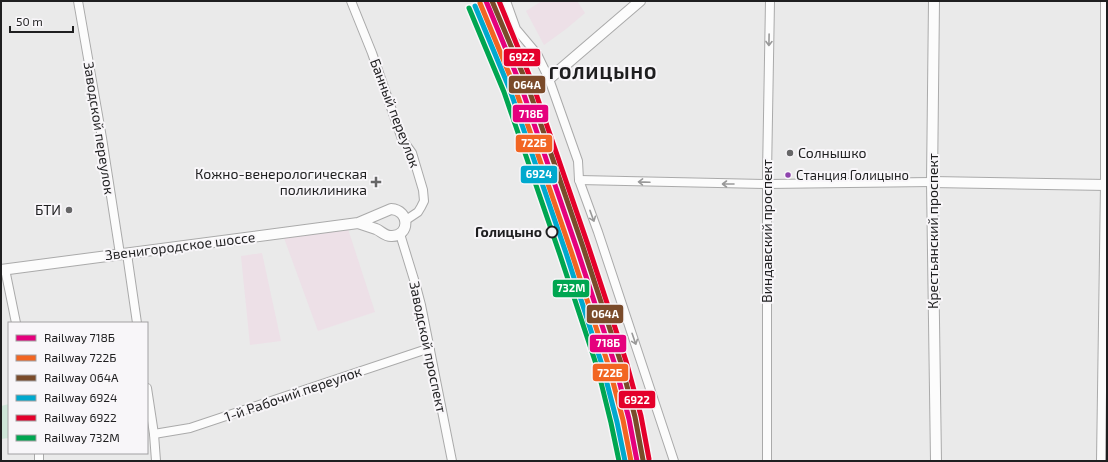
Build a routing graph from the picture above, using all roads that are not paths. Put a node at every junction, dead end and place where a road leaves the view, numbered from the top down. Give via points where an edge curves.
1 (78, 1) edge
2 (351, 1) edge
3 (506, 1) edge
4 (640, 1) edge
5 (770, 1) edge
6 (934, 1) edge
7 (1105, 1) edge
8 (549, 79) junction
9 (579, 180) junction
10 (932, 182) junction
11 (767, 184) junction
12 (1106, 185) edge
13 (383, 212) junction
14 (406, 220) junction
15 (358, 223) junction
16 (382, 232) junction
17 (400, 234) junction
18 (123, 254) junction
19 (3, 269) edge
20 (16, 322) edge
21 (137, 322) edge
22 (430, 348) junction
23 (148, 395) edge
24 (154, 434) junction
25 (156, 461) edge
26 (452, 461) edge
27 (674, 461) edge
28 (767, 461) edge
29 (936, 461) edge
30 (1100, 461) edge

1 - 18 street, Заводской переулок
2 - 14 street, Банный переулок via 402,139 412,153 423,190 424,201 418,212
3 - 8 street via 516,29 537,54
4 - 8 street
5 -> 11 street, Виндавский проспект
6 - 10 street, Крестьянский проспект
7 - 12 street
8 - 9 street via 578,161
11 -> 9 street
9 -> 27 street
10 - 11 street
10 - 12 street
10 - 29 street, Крестьянский проспект
11 - 28 street, Виндавский проспект
12 - 30 street
13 - 14 street via 396,210
13 - 15 street
13 - 16 street via 378,222
14 - 17 street via 405,228
15 - 16 street
15 - 18 street, Звенигородское шоссе
16 - 17 street via 389,236
17 - 22 street, Заводской проспект via 416,286
18 - 19 street, Звенигородское шоссе
18 - 21 street
19 - 20 street
22 - 24 street, 1-й Рабочий переулок via 190,428
22 - 26 street, Заводской проспект
23 - 24 street
24 - 25 street

